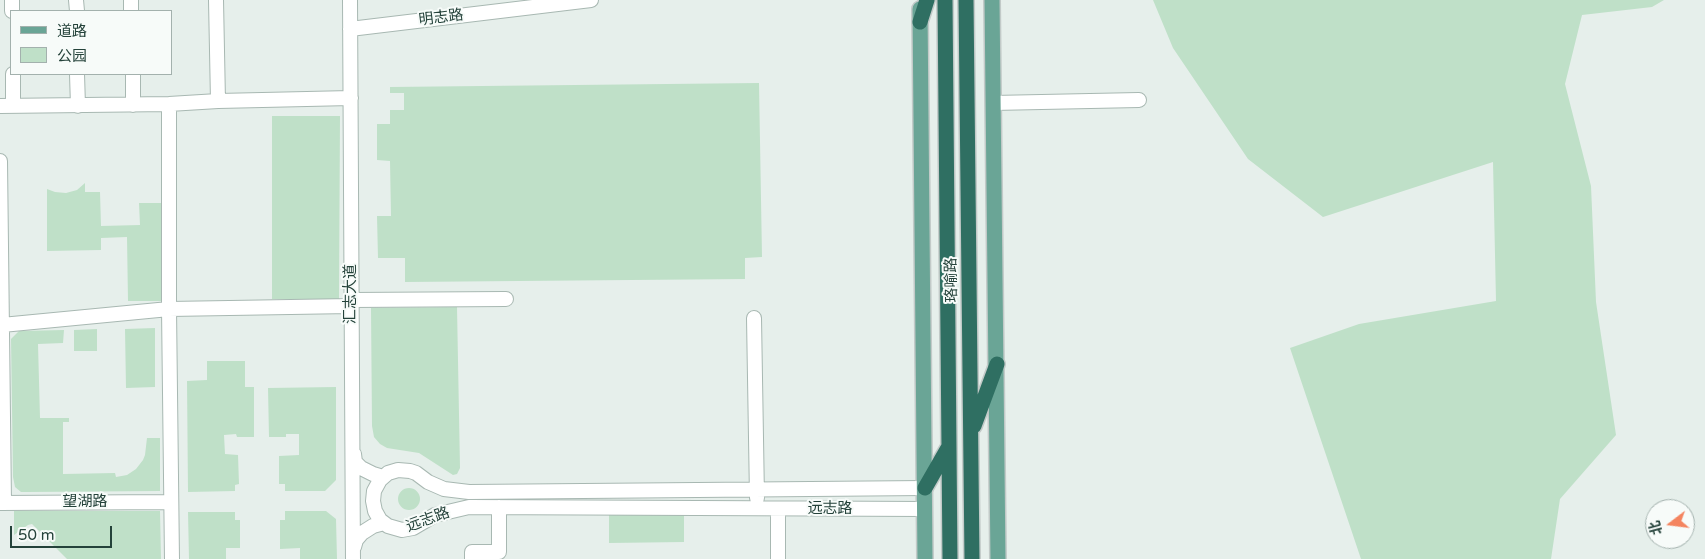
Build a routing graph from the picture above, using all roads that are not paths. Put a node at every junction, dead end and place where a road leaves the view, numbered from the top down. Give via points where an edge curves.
1 (216, 0) edge
2 (350, 0) edge
3 (591, 0) edge
4 (920, 0) edge
5 (927, 0) edge
6 (945, 0) edge
7 (966, 0) edge
8 (992, 0) edge
9 (920, 22) junction
10 (350, 29) junction
11 (12, 75) edge
12 (77, 75) edge
13 (133, 75) edge
14 (350, 98) junction
15 (1139, 100) dead end
16 (218, 101) junction
17 (992, 103) junction
18 (168, 104) junction
19 (133, 105) junction
20 (6, 106) edge
21 (78, 106) junction
22 (0, 160) edge
23 (0, 235) edge
24 (506, 299) dead end
25 (351, 303) junction
26 (169, 309) junction
27 (754, 318) dead end
28 (2, 325) junction
29 (997, 364) junction
30 (970, 434) junction
31 (948, 446) junction
32 (352, 448) junction
33 (383, 477) junction
34 (925, 488) junction
35 (756, 489) junction
36 (171, 502) junction
37 (2, 503) edge
38 (499, 507) junction
39 (757, 508) junction
40 (778, 509) junction
41 (925, 509) junction
42 (384, 524) junction
43 (353, 556) edge
44 (172, 559) edge
45 (472, 559) edge
46 (778, 559) edge
47 (924, 559) edge
48 (950, 559) edge
49 (972, 559) edge
50 (998, 559) edge

1 - 16 street
2 - 10 street, 汇志大道
3 - 10 street, 明志路
4 - 9 main road
5 - 9 highway
6 - 31 highway, 珞喻路
7 - 30 highway, 珞喻路
8 - 17 main road
9 - 34 main road
10 - 14 street, 汇志大道
11 - 20 street
12 - 21 street
13 - 19 street
14 - 16 street
14 - 25 street, 汇志大道
15 - 17 street
16 - 18 street
17 - 29 main road
18 - 19 street
18 - 26 street
19 - 21 street
20 - 21 street
22 - 23 street
23 - 28 street
24 - 25 street
25 - 26 street
25 - 32 street, 汇志大道
26 - 28 street
26 - 36 street
27 - 35 street
28 - 37 street
29 - 30 highway
29 - 50 main road
30 - 49 highway, 珞喻路
31 - 34 highway
31 - 48 highway, 珞喻路
32 - 33 street via 355,462 361,468
32 - 43 street, 汇志大道
33 - 35 street, 远志路 via 398,470 410,470 444,489 469,492
33 - 42 street, 远志路 via 373,501 377,516
34 - 35 street, 远志路
34 - 41 main road
35 - 39 street
36 - 37 street, 望湖路
36 - 44 street
38 - 39 street, 远志路
38 - 42 street, 远志路 via 447,511 408,530
38 - 45 street via 499,552 472,552
39 - 40 street, 远志路
40 - 41 street, 远志路
40 - 46 street
41 - 47 main road
42 - 43 street via 362,533 356,540

